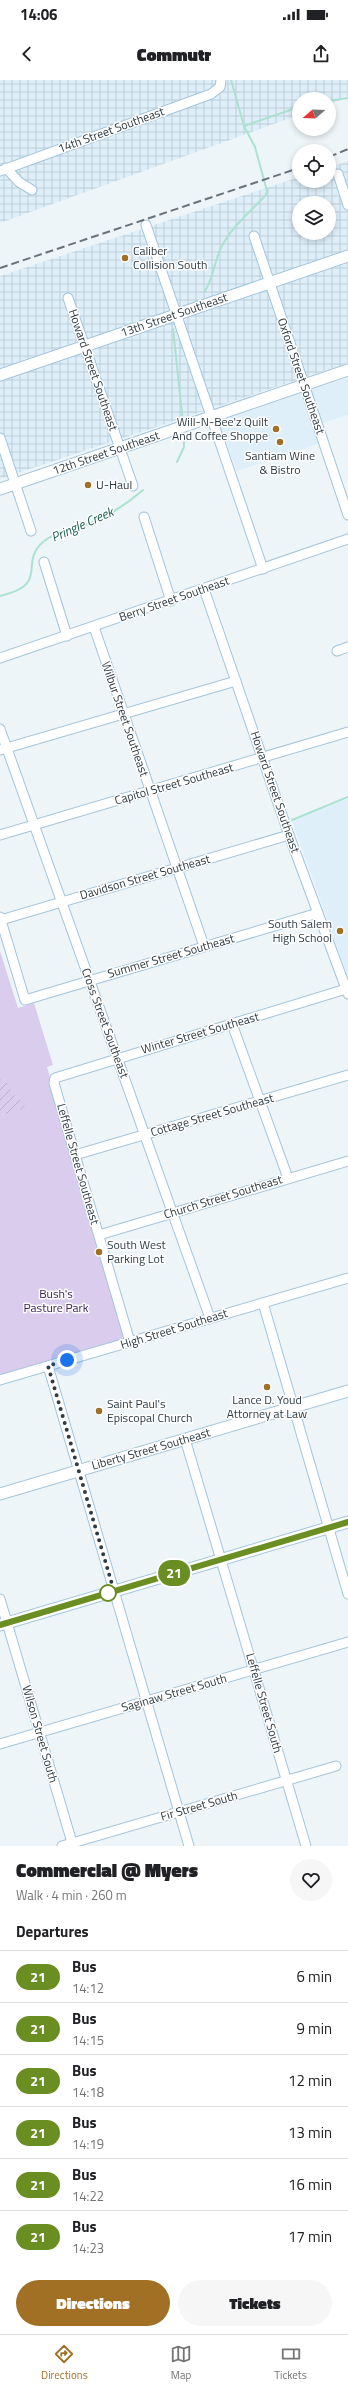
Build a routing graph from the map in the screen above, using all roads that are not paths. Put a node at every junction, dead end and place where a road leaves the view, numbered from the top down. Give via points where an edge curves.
1 (221, 84) edge
2 (3, 170) edge
3 (338, 174) dead end
4 (32, 190) dead end
5 (348, 205) edge
6 (146, 225) dead end
7 (254, 236) dead end
8 (348, 256) edge
9 (269, 283) junction
10 (68, 298) dead end
11 (177, 314) junction
12 (85, 346) junction
13 (348, 370) edge
14 (0, 375) edge
15 (304, 386) junction
16 (212, 417) junction
17 (0, 438) edge
18 (120, 448) junction
19 (16, 484) junction
20 (133, 486) dead end
21 (0, 489) edge
22 (348, 515) edge
23 (144, 517) dead end
24 (31, 531) dead end
25 (348, 540) edge
26 (44, 562) dead end
27 (263, 569) junction
28 (204, 589) junction
29 (171, 601) junction
30 (94, 627) junction
31 (67, 636) junction
32 (348, 647) edge
33 (337, 651) dead end
34 (0, 658) edge
35 (236, 681) junction
36 (122, 713) junction
37 (0, 729) edge
38 (348, 732) edge
39 (3, 749) edge
40 (263, 758) junction
41 (150, 791) junction
42 (34, 825) junction
43 (0, 835) edge
44 (289, 835) junction
45 (177, 869) junction
46 (62, 902) junction
47 (318, 913) junction
48 (0, 919) edge
49 (204, 946) junction
50 (90, 980) junction
51 (347, 992) edge
52 (232, 1024) junction
53 (117, 1057) junction
54 (348, 1075) edge
55 (55, 1078) joint
56 (261, 1100) junction
57 (145, 1135) junction
58 (76, 1155) junction
59 (348, 1161) edge
60 (288, 1178) junction
61 (172, 1213) junction
62 (99, 1235) junction
63 (348, 1278) edge
64 (263, 1303) junction
65 (210, 1318) junction
66 (130, 1342) junction
67 (48, 1366) junction
68 (0, 1380) edge
69 (348, 1391) edge
70 (293, 1407) junction
71 (185, 1439) junction
72 (78, 1470) junction
73 (0, 1494) edge
74 (348, 1522) edge
75 (328, 1528) junction
76 (221, 1560) junction
77 (114, 1591) junction
78 (348, 1594) edge
79 (0, 1599) edge
80 (3, 1624) edge
81 (348, 1642) edge
82 (254, 1670) junction
83 (146, 1701) junction
84 (39, 1733) junction
85 (0, 1744) edge
86 (336, 1766) dead end
87 (286, 1780) junction
88 (179, 1812) junction
89 (73, 1844) edge
90 (62, 1846) edge
91 (189, 1846) edge
92 (306, 1846) edge

1 - 2 street, 14th Street Southeast via 211,94
2 - 4 street
3 - 5 street
6 - 11 street
7 - 9 street, Oxford Street Southeast
8 - 9 main road, 13th Street Southeast
9 - 11 main road, 13th Street Southeast
9 - 15 street, Oxford Street Southeast
10 - 12 street, Howard Street Southeast
11 - 12 main road, 13th Street Southeast
11 - 16 street
12 - 14 main road, 13th Street Southeast
12 - 18 street, Howard Street Southeast
13 - 15 main road, 12th Street Southeast
15 - 16 main road, 12th Street Southeast
15 - 22 street, Oxford Street Southeast
16 - 18 main road, 12th Street Southeast
16 - 27 street
17 - 19 street
18 - 19 main road, 12th Street Southeast
18 - 20 street, Howard Street Southeast
19 - 21 main road, 12th Street Southeast
19 - 24 street
23 - 29 street
25 - 27 street, Berry Street Southeast
26 - 31 street
27 - 28 street, Berry Street Southeast
28 - 29 street, Berry Street Southeast
28 - 35 street, Howard Street Southeast
29 - 30 street, Berry Street Southeast
30 - 31 street, Berry Street Southeast
30 - 36 street, Wilbur Street Southeast
31 - 34 street, Berry Street Southeast
32 - 33 street
35 - 36 street
35 - 40 street, Howard Street Southeast
36 - 39 street
36 - 41 street, Wilbur Street Southeast
37 - 39 street, Cross Street Southeast
38 - 40 street, Capitol Street Southeast
39 - 42 street, Cross Street Southeast
40 - 41 street, Capitol Street Southeast
40 - 44 street, Howard Street Southeast
41 - 42 street, Capitol Street Southeast
41 - 45 street, Wilbur Street Southeast
42 - 43 street, Capitol Street Southeast
42 - 46 street, Cross Street Southeast
44 - 45 street, Davidson Street Southeast
44 - 47 street, Howard Street Southeast
45 - 46 street, Davidson Street Southeast
45 - 49 street, Wilbur Street Southeast
46 - 48 street, Davidson Street Southeast
46 - 50 street, Cross Street Southeast
47 - 49 street, Summer Street Southeast
47 - 51 street, Howard Street Southeast
48 - 50 street, Summer Street Southeast via 25,1000
49 - 50 street, Summer Street Southeast
50 - 53 street, Cross Street Southeast
51 - 52 street, Winter Street Southeast
52 - 53 street, Winter Street Southeast
52 - 56 street
53 - 55 street, Winter Street Southeast
53 - 57 street, Cross Street Southeast
54 - 56 street, Cottage Street Southeast
55 - 58 street, Leffelle Street Southeast via 54,1083
56 - 57 street, Cottage Street Southeast
56 - 60 street
57 - 58 street, Cottage Street Southeast
57 - 61 street, Cross Street Southeast
58 - 62 street, Leffelle Street Southeast
59 - 60 street, Church Street Southeast
60 - 61 street, Church Street Southeast
61 - 62 street, Church Street Southeast
61 - 65 street, Cross Street Southeast
62 - 66 street, Leffelle Street Southeast
63 - 64 street, High Street Southeast
64 - 65 street, High Street Southeast
64 - 70 street
65 - 66 street, High Street Southeast
66 - 67 street, High Street Southeast
67 - 68 street, High Street Southeast
67 - 72 street
69 - 70 main road, Liberty Street Southeast
70 - 71 main road, Liberty Street Southeast
70 - 75 street
71 - 72 main road, Liberty Street Southeast
71 - 76 street
72 - 73 main road, Liberty Street Southeast
72 - 77 street
74 - 75 main road
75 - 76 main road
75 - 78 street
76 - 77 main road
76 - 82 street, Leffelle Street South
77 - 80 main road
77 - 83 street
79 - 80 street, Wilson Street South
80 - 84 street, Wilson Street South
81 - 82 street, Saginaw Street South
82 - 83 street, Saginaw Street South
82 - 87 street, Leffelle Street South
83 - 84 street, Saginaw Street South
83 - 88 street
84 - 85 street, Saginaw Street South
84 - 89 street, Wilson Street South
86 - 87 street, Fir Street South
87 - 88 street, Fir Street South
87 - 92 street, Leffelle Street South
88 - 89 street, Fir Street South
88 - 91 street
89 - 90 street, Fir Street South

